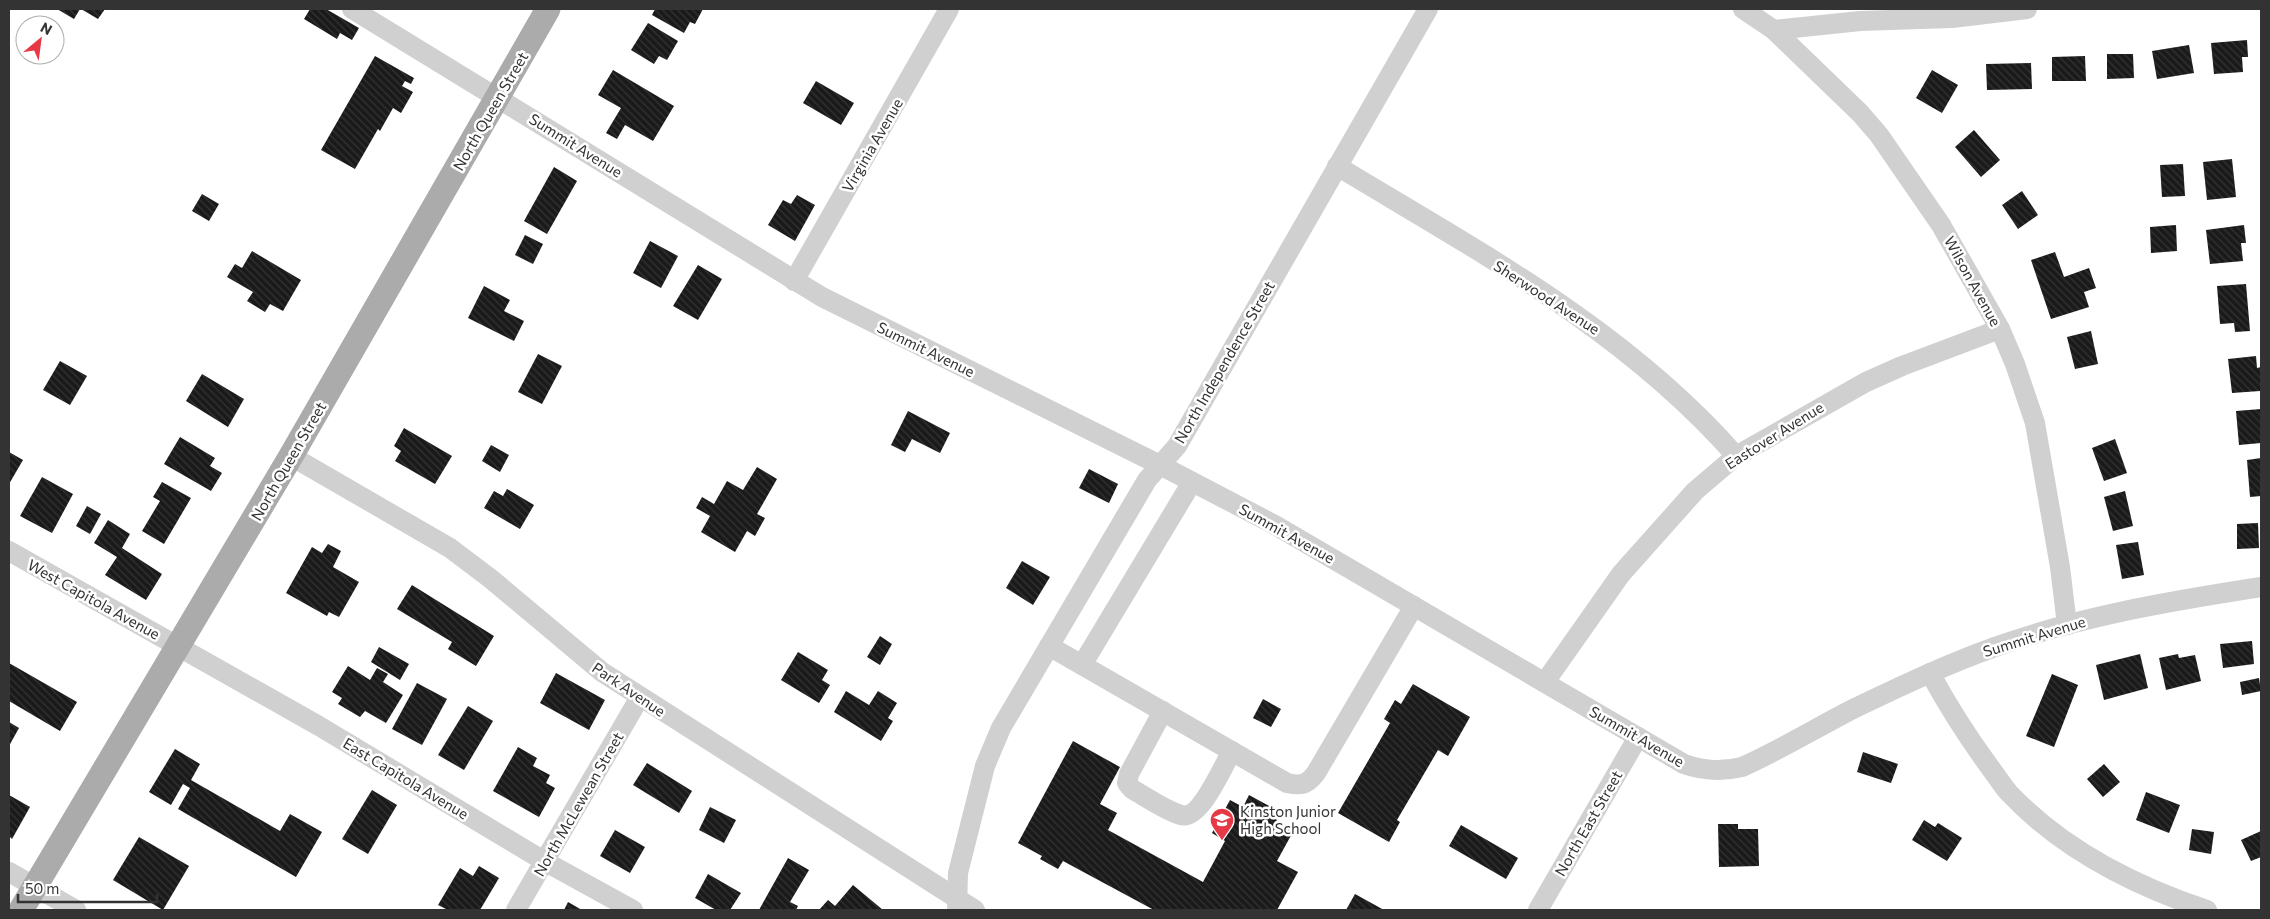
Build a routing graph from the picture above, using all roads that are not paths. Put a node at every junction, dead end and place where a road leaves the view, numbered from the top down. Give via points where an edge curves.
1 (352, 9) edge
2 (548, 9) edge
3 (949, 9) edge
4 (1428, 9) edge
5 (1743, 9) edge
6 (2027, 9) edge
7 (1774, 30) junction
8 (498, 97) junction
9 (1338, 166) junction
10 (794, 281) junction
11 (2000, 329) junction
12 (291, 456) junction
13 (1736, 456) junction
14 (1160, 465) junction
15 (1192, 482) junction
16 (9, 551) edge
17 (2261, 587) edge
18 (1414, 606) junction
19 (2067, 625) junction
20 (1049, 646) junction
21 (179, 647) junction
22 (1082, 665) junction
23 (1930, 674) junction
24 (1545, 682) junction
25 (640, 697) junction
26 (1163, 711) junction
27 (1638, 737) junction
28 (1232, 751) junction
29 (544, 860) junction
30 (9, 872) edge
31 (34, 887) junction
32 (957, 905) edge
33 (21, 910) edge
34 (76, 910) edge
35 (516, 910) edge
36 (633, 910) edge
37 (975, 910) edge
38 (1538, 910) edge
39 (2207, 910) edge

1 - 8 street, Summit Avenue
2 - 8 main road, North Queen Street
3 - 10 street, Virginia Avenue
4 - 9 street, North Independence Street
5 - 7 street, Wilson Avenue
6 - 7 street via 1952,18
7 - 11 street, Wilson Avenue via 1879,135 1941,225
8 - 10 street, Summit Avenue
8 - 12 main road, North Queen Street
9 - 13 street, Sherwood Avenue via 1598,329 1715,432
9 - 14 street, North Independence Street via 1178,446
10 - 14 street, Summit Avenue
11 - 13 street, Eastover Avenue via 1866,382
11 - 19 street, Wilson Avenue via 2035,423
12 - 21 main road, North Queen Street
12 - 25 street, Park Avenue via 450,548 602,672
13 - 24 street, Eastover Avenue via 1695,491 1621,574
14 - 15 street, Summit Avenue
14 - 20 street, North Independence Street via 1147,480
15 - 18 street, Summit Avenue via 1273,524
15 - 22 street
16 - 21 street, West Capitola Avenue
17 - 19 street, Summit Avenue via 2138,607
18 - 24 street, Summit Avenue
18 - 28 street via 1310,781 1301,786 1287,783
19 - 23 street, Summit Avenue via 1995,647
20 - 22 street
20 - 32 street, North Independence Street via 1002,728 985,766 958,873
21 - 29 street, East Capitola Avenue
21 - 31 main road, North Queen Street
22 - 26 street
23 - 27 street, Summit Avenue via 1755,761 1727,771 1704,770 1684,764
23 - 39 street via 1963,731 2009,793 2051,830 2094,860 2174,899
24 - 27 street, Summit Avenue
25 - 29 street, North McLewean Street
25 - 32 street, Park Avenue
26 - 28 street
26 - 28 street via 1129,774 1127,783 1132,789 1182,816 1195,813
27 - 38 street, North East Street
29 - 35 street, North McLewean Street
29 - 36 street, East Capitola Avenue
30 - 31 street
31 - 33 main road, North Queen Street
31 - 34 street
32 - 37 street, Park Avenue

